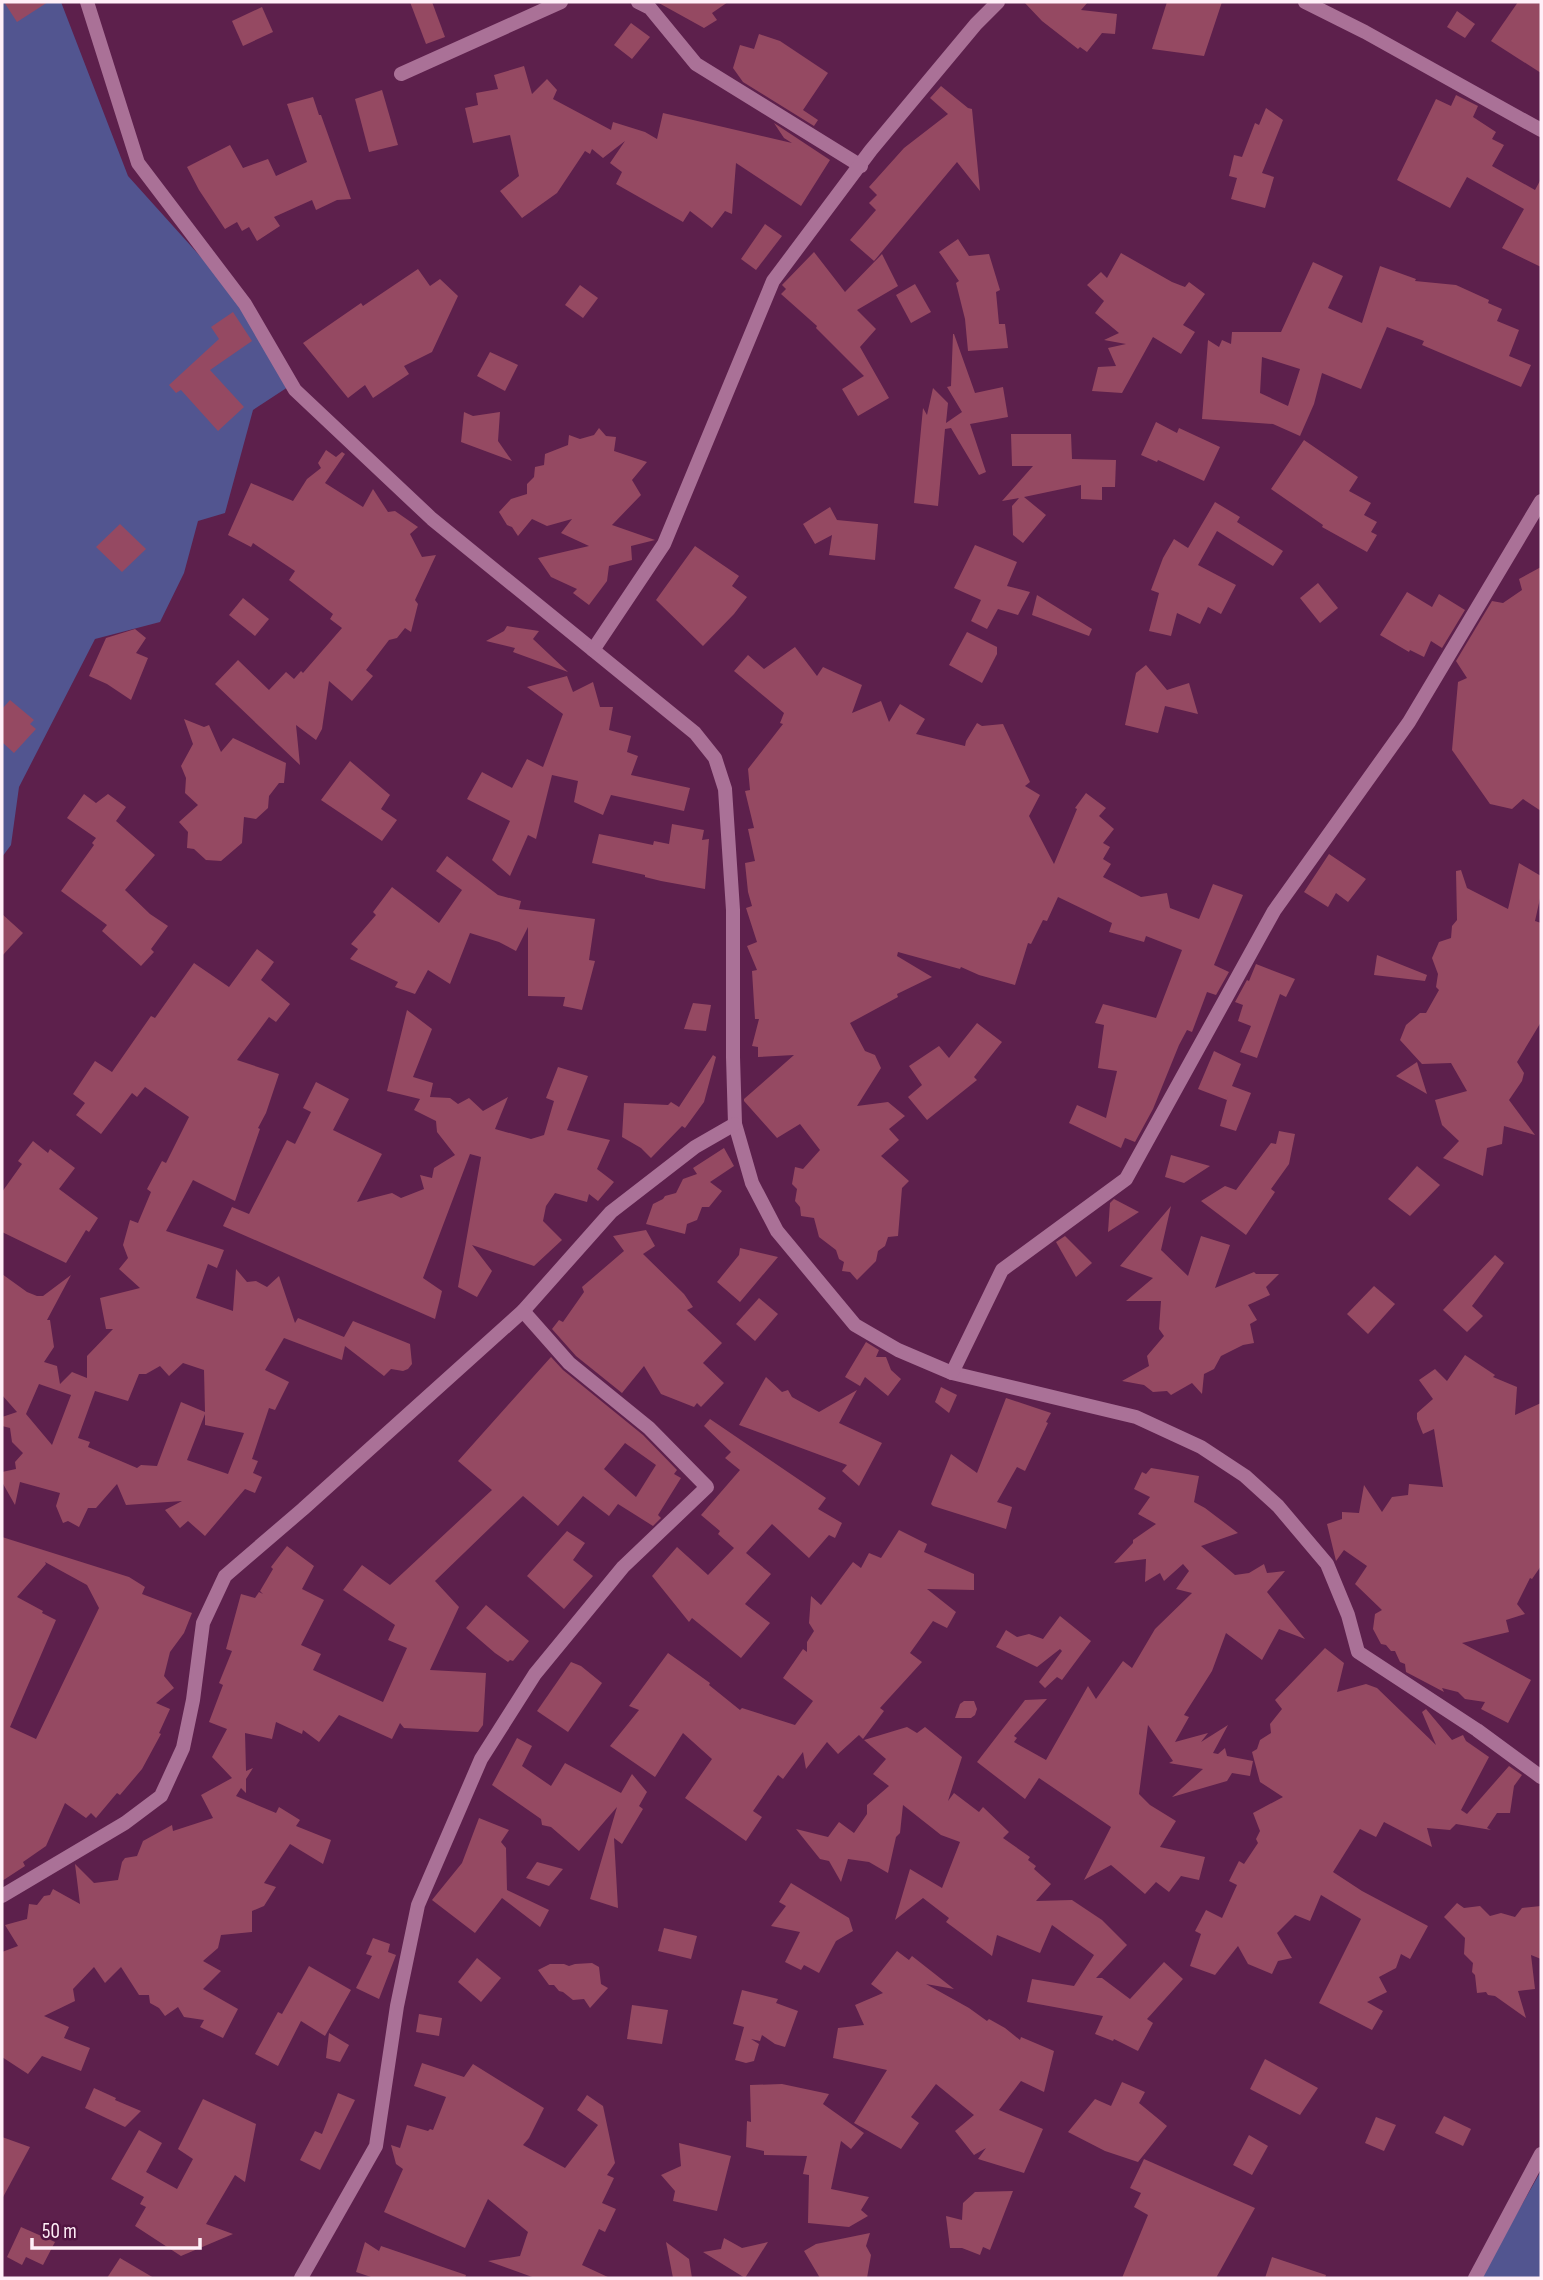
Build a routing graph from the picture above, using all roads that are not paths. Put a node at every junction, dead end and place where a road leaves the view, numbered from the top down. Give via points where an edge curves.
1 (87, 2) edge
2 (561, 2) edge
3 (638, 2) edge
4 (998, 2) edge
5 (1305, 2) edge
6 (401, 75) dead end
7 (1541, 130) edge
8 (861, 166) junction
9 (1541, 501) edge
10 (593, 650) junction
11 (735, 1124) junction
12 (523, 1311) junction
13 (952, 1373) junction
14 (1541, 1777) edge
15 (2, 1896) edge
16 (1541, 2154) edge
17 (302, 2278) edge
18 (1475, 2278) edge

1 - 10 street via 138,163 246,304 295,390 432,519
2 - 6 street
3 - 8 street via 650,8 696,64
4 - 8 street
5 - 7 street
8 - 10 street via 773,281 664,544
9 - 13 street via 1409,722 1274,911 1126,1180 1002,1270
10 - 11 street via 695,733 715,758 725,789 732,872
11 - 12 street via 695,1147 611,1212
11 - 13 street via 752,1183 777,1231 855,1325
12 - 15 street via 225,1576 202,1623 183,1748 161,1796 125,1823
12 - 17 street via 569,1363 649,1428 707,1487 623,1567 535,1674 481,1759 418,1905 376,2146
13 - 14 street via 1136,1417 1201,1447 1245,1476 1278,1506 1326,1564 1358,1652
16 - 18 street

